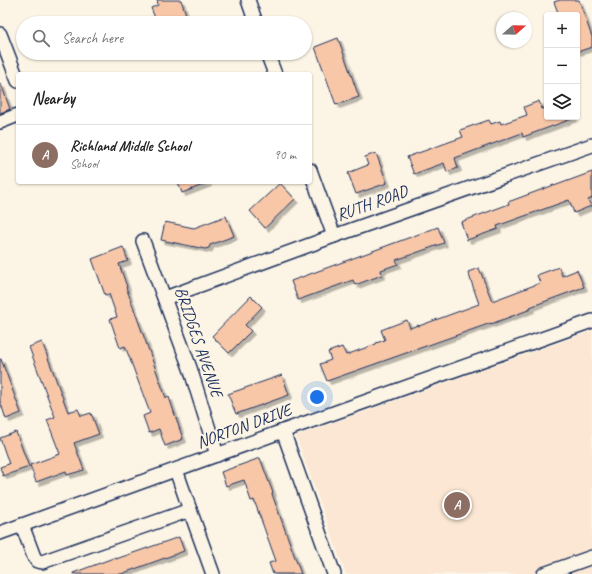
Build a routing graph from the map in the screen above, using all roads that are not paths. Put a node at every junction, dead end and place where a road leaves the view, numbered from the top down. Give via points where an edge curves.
1 (248, 0) edge
2 (254, 16) edge
3 (0, 34) edge
4 (270, 60) edge
5 (274, 72) edge
6 (16, 76) edge
7 (16, 117) edge
8 (0, 122) edge
9 (592, 145) edge
10 (312, 176) edge
11 (334, 236) junction
12 (143, 241) dead end
13 (165, 298) junction
14 (592, 321) edge
15 (284, 431) junction
16 (217, 455) junction
17 (176, 470) junction
18 (190, 510) junction
19 (22, 525) junction
20 (0, 533) edge
21 (592, 557) edge
22 (213, 574) edge
23 (334, 574) edge
24 (544, 574) edge

1 - 2 street
3 - 6 street
4 - 5 street
7 - 8 street
9 - 11 street, RUTH ROAD
10 - 11 street
11 - 13 street, RUTH ROAD
12 - 13 street, BRIDGES AVENUE
13 - 16 street, BRIDGES AVENUE
14 - 15 street, NORTON DRIVE
15 - 16 street, NORTON DRIVE
15 - 23 street
16 - 17 street, NORTON DRIVE
17 - 18 street
17 - 19 street, NORTON DRIVE
18 - 19 street via 42,562 34,557
18 - 22 street
19 - 20 street, NORTON DRIVE
21 - 24 street

